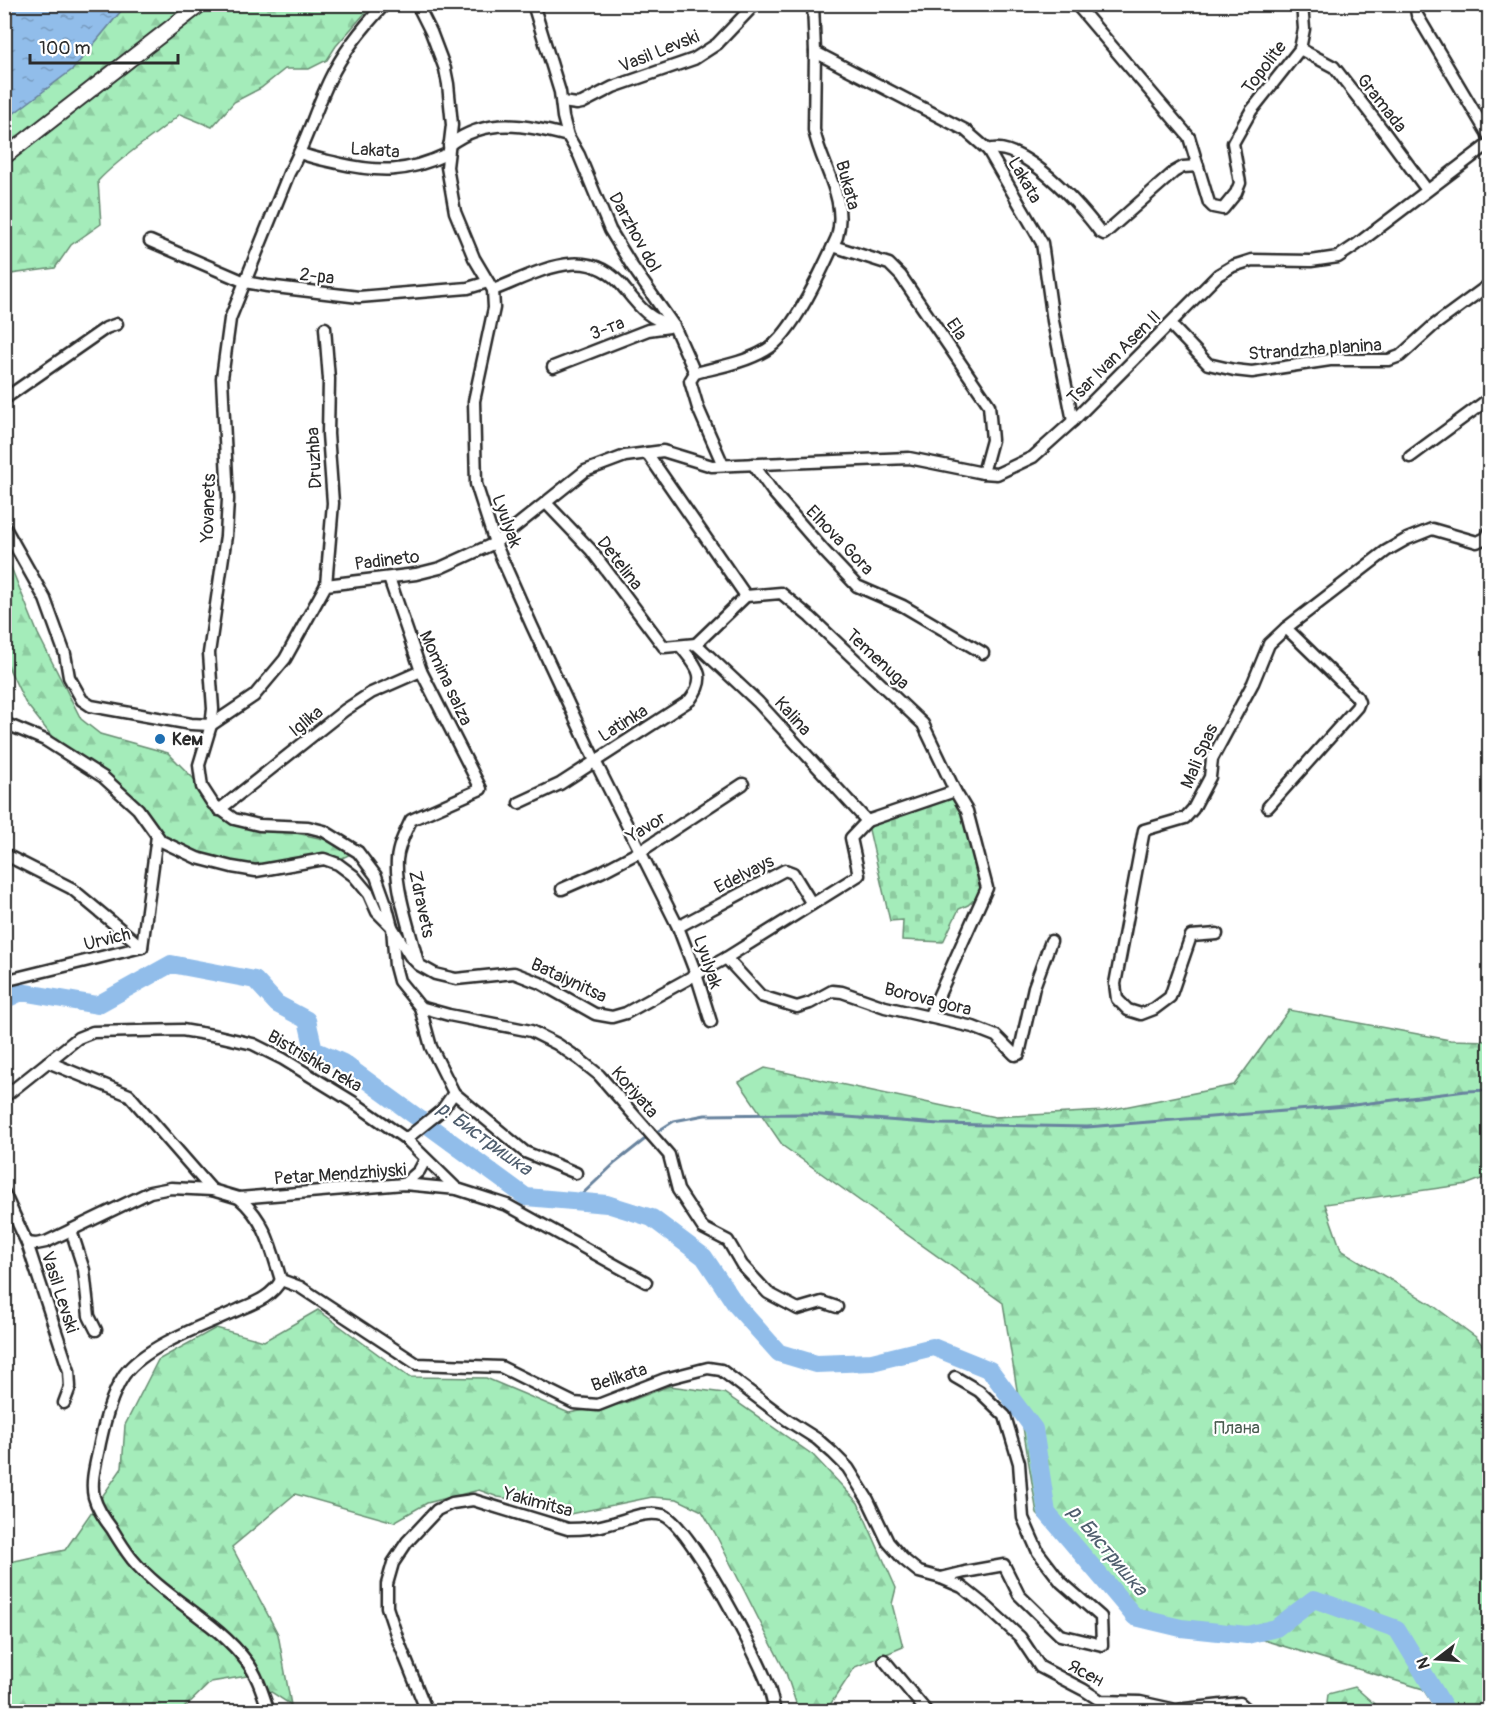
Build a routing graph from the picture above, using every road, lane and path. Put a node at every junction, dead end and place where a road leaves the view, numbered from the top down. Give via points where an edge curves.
1 (201, 4) edge
2 (385, 4) edge
3 (417, 4) edge
4 (533, 4) edge
5 (755, 4) edge
6 (813, 4) edge
7 (1076, 4) edge
8 (1302, 4) edge
9 (1415, 4) edge
10 (1300, 49) junction
11 (815, 52) junction
12 (562, 102) junction
13 (568, 136) junction
14 (1490, 141) edge
15 (448, 149) junction
16 (988, 150) junction
17 (300, 153) junction
18 (4, 157) edge
19 (1198, 166) junction
20 (1427, 190) junction
21 (150, 241) dead end
22 (833, 246) junction
23 (245, 282) junction
24 (1490, 284) edge
25 (490, 286) junction
26 (117, 324) dead end
27 (1170, 324) junction
28 (674, 326) junction
29 (325, 328) dead end
30 (553, 367) dead end
31 (695, 373) junction
32 (1490, 398) edge
33 (4, 399) edge
34 (1073, 421) junction
35 (647, 453) junction
36 (1410, 457) dead end
37 (753, 464) junction
38 (723, 465) junction
39 (983, 473) junction
40 (546, 503) junction
41 (4, 526) edge
42 (1490, 531) edge
43 (495, 543) junction
44 (389, 578) junction
45 (326, 585) junction
46 (747, 596) junction
47 (1286, 628) junction
48 (696, 644) junction
49 (681, 647) junction
50 (983, 653) dead end
51 (421, 671) junction
52 (4, 723) edge
53 (211, 725) junction
54 (595, 761) junction
55 (743, 784) dead end
56 (481, 789) joint
57 (955, 791) junction
58 (519, 803) dead end
59 (1268, 807) dead end
60 (219, 810) junction
61 (867, 821) junction
62 (157, 836) junction
63 (641, 851) junction
64 (4, 854) edge
65 (562, 889) dead end
66 (812, 904) junction
67 (392, 927) junction
68 (678, 927) junction
69 (1217, 934) dead end
70 (1051, 941) dead end
71 (142, 947) junction
72 (726, 958) junction
73 (419, 965) junction
74 (696, 974) junction
75 (4, 981) edge
76 (420, 1007) junction
77 (929, 1017) junction
78 (711, 1022) dead end
79 (48, 1062) junction
80 (6, 1092) edge
81 (454, 1093) junction
82 (406, 1139) junction
83 (425, 1160) junction
84 (576, 1173) dead end
85 (404, 1184) junction
86 (458, 1189) junction
87 (212, 1191) junction
88 (4, 1193) edge
89 (239, 1198) junction
90 (71, 1230) junction
91 (27, 1243) junction
92 (281, 1280) junction
93 (646, 1282) dead end
94 (837, 1307) dead end
95 (96, 1330) dead end
96 (954, 1377) dead end
97 (64, 1403) dead end
98 (941, 1578) junction
99 (884, 1660) dead end
100 (270, 1712) edge
101 (427, 1712) edge
102 (776, 1712) edge
103 (927, 1712) edge
104 (1250, 1712) edge

1 - 18 main road
2 - 17 street, Yovanets via 338,63
3 - 15 street via 445,69 452,125
4 - 12 street, Darzhov dol
5 - 12 street, Vasil Levski via 723,38 694,59 613,87 582,103
6 - 11 street, Bukata
7 - 19 street via 1189,137
8 - 10 street, Topolite via 1304,29
9 - 14 street via 1417,15
10 - 19 street, Topolite via 1251,111 1233,143 1239,183 1223,208 1209,203
10 - 20 street, Gramada via 1334,67
11 - 16 street, Lakata via 965,130
11 - 22 street, Bukata via 814,130 840,210 840,227
12 - 13 street, Darzhov dol
13 - 15 street, Lakata via 497,125 468,133
13 - 28 street, Darzhov dol via 610,230
14 - 20 street, Tsar Ivan Asen II
15 - 17 street, Lakata via 416,166 391,171
15 - 25 street via 448,179 455,212
16 - 19 street via 1000,148 1020,156 1048,176 1074,198 1104,234 1174,172
16 - 34 street, Lakata via 1042,243
17 - 23 street, Yovanets
20 - 27 street, Tsar Ivan Asen II via 1338,257 1311,261 1252,260 1233,266 1218,275
21 - 23 street, 2-ра
22 - 31 street, Bukata via 791,326 779,340 744,360
22 - 39 street, Ela via 889,264 901,276 989,405 992,440
23 - 25 street, 2-ра via 359,297
23 - 53 street, Yovanets via 230,319 222,378 228,499 209,653
24 - 27 street, Strandzha planina via 1400,356 1389,360 1330,360 1252,372 1234,370 1208,364
25 - 28 street, 2-ра via 562,265 588,263 613,276 649,316
25 - 43 street, Lyulyak via 494,308 474,401 476,484
26 - 33 street
27 - 34 street, Tsar Ivan Asen II
28 - 30 street, 3-та via 648,330
28 - 31 street, Darzhov dol
29 - 45 street, Druzhba via 333,502
31 - 38 street, Darzhov dol via 690,381 698,408
32 - 36 street
34 - 39 street, Tsar Ivan Asen II via 1033,457 998,474
35 - 38 street, Padineto via 663,451 712,466
35 - 40 street, Padineto via 625,456 585,471
35 - 46 street
37 - 38 street, Tsar Ivan Asen II
37 - 39 street, Tsar Ivan Asen II via 909,458
37 - 50 street, Elhova Gora via 857,586 903,606
40 - 43 street, Padineto
40 - 49 street, Detelina via 591,550 664,647
41 - 53 street via 45,599 69,676 82,700 91,706
42 - 47 street, Mali Spas via 1477,542 1432,529 1407,539
43 - 44 street, Padineto via 440,568
43 - 54 street, Lyulyak
44 - 45 street, Padineto
44 - 51 street, Momina salza
45 - 53 street via 285,659 254,696
46 - 48 street
46 - 57 street, Temenuga via 781,593 810,617 923,724
47 - 59 street via 1359,702
47 - 69 street, Mali Spas via 1269,644 1212,759 1210,777 1193,809 1185,818 1144,830 1115,984 1117,999 1128,1010 1141,1014 1154,1009 1170,997 1191,936
48 - 49 street
48 - 61 street, Kalina via 758,702
49 - 54 street, Latinka via 700,676 699,688 690,700
51 - 56 street, Momina salza
51 - 60 street, Iglika via 371,693 345,710
52 - 62 street via 45,740 103,777 138,809
53 - 60 street, Yovanets via 199,765 202,787
54 - 58 street, Latinka via 560,784
54 - 63 street, Lyulyak
55 - 63 street, Yavor
56 - 73 street, Zdravets via 411,820 400,846 398,879
57 - 61 street
57 - 77 street, Temenuga via 967,811 987,888
60 - 67 street via 234,819 259,825 324,831 358,852 376,876
61 - 66 street, Bataiynitsa via 852,838 859,875
62 - 67 street via 197,858 256,871 324,859 338,864 354,876 377,912
62 - 71 street, Urvich
63 - 65 street, Yavor
63 - 68 street, Lyulyak
64 - 71 street via 71,888
66 - 68 street, Edelvays via 793,873 785,870
66 - 72 street, Bataiynitsa
67 - 73 street, Bataiynitsa
67 - 76 street via 394,966 399,981
68 - 74 street, Lyulyak
70 - 77 street, Borova gora via 1034,987 1019,1054 1015,1055 996,1036
71 - 75 street, Urvich
72 - 74 street, Bataiynitsa
72 - 77 street, Borova gora via 761,996 786,1004 810,1003 832,991
73 - 74 street, Bataiynitsa via 456,979 514,973 595,1014 612,1017
74 - 78 street, Lyulyak
76 - 81 street via 430,1047
76 - 94 street, Koriyata via 531,1031 579,1059 599,1075 669,1155 678,1190 703,1227 728,1241 742,1265 768,1293 798,1309 822,1302
79 - 80 street, Bistrishka reka
79 - 82 street, Bistrishka reka via 78,1038 93,1032 182,1030 218,1036 253,1044 284,1059
79 - 87 street via 129,1095
81 - 82 street via 442,1110
81 - 84 street via 525,1152
82 - 83 street, Bistrishka reka
83 - 85 street via 420,1171
83 - 86 street, Bistrishka reka
85 - 86 street, Petar Mendzhiyski
85 - 89 street, Petar Mendzhiyski
86 - 93 street, Petar Mendzhiyski via 507,1205
87 - 89 street, Petar Mendzhiyski
87 - 90 street, Petar Mendzhiyski via 171,1188 150,1192
88 - 91 street, Vasil Levski
89 - 92 street via 253,1210 267,1236
90 - 91 street, Petar Mendzhiyski via 46,1242
90 - 95 street via 84,1270 89,1316
91 - 97 street, Vasil Levski via 69,1371 70,1387
92 - 98 street, Belikata via 300,1287 417,1364 501,1367 574,1403 598,1405 665,1380 708,1368 721,1370 833,1453 848,1468 868,1500 888,1542 919,1572
92 - 100 street via 261,1300 138,1359 113,1396 93,1480 94,1497 103,1515 133,1560 231,1643 249,1663
96 - 98 street via 979,1391 1005,1416 1019,1463 1023,1518 1038,1552 1061,1581 1101,1617 1102,1645 1060,1635 1020,1595 1004,1565
98 - 104 street, Ясен via 962,1587 987,1607 1020,1637 1040,1667 1101,1701 1140,1702 1176,1710 1240,1704
99 - 103 street
101 - 102 street, Yakimitsa via 392,1624 387,1584 393,1563 407,1542 437,1510 473,1500 568,1529 584,1529 648,1513 665,1515 695,1546 768,1684

